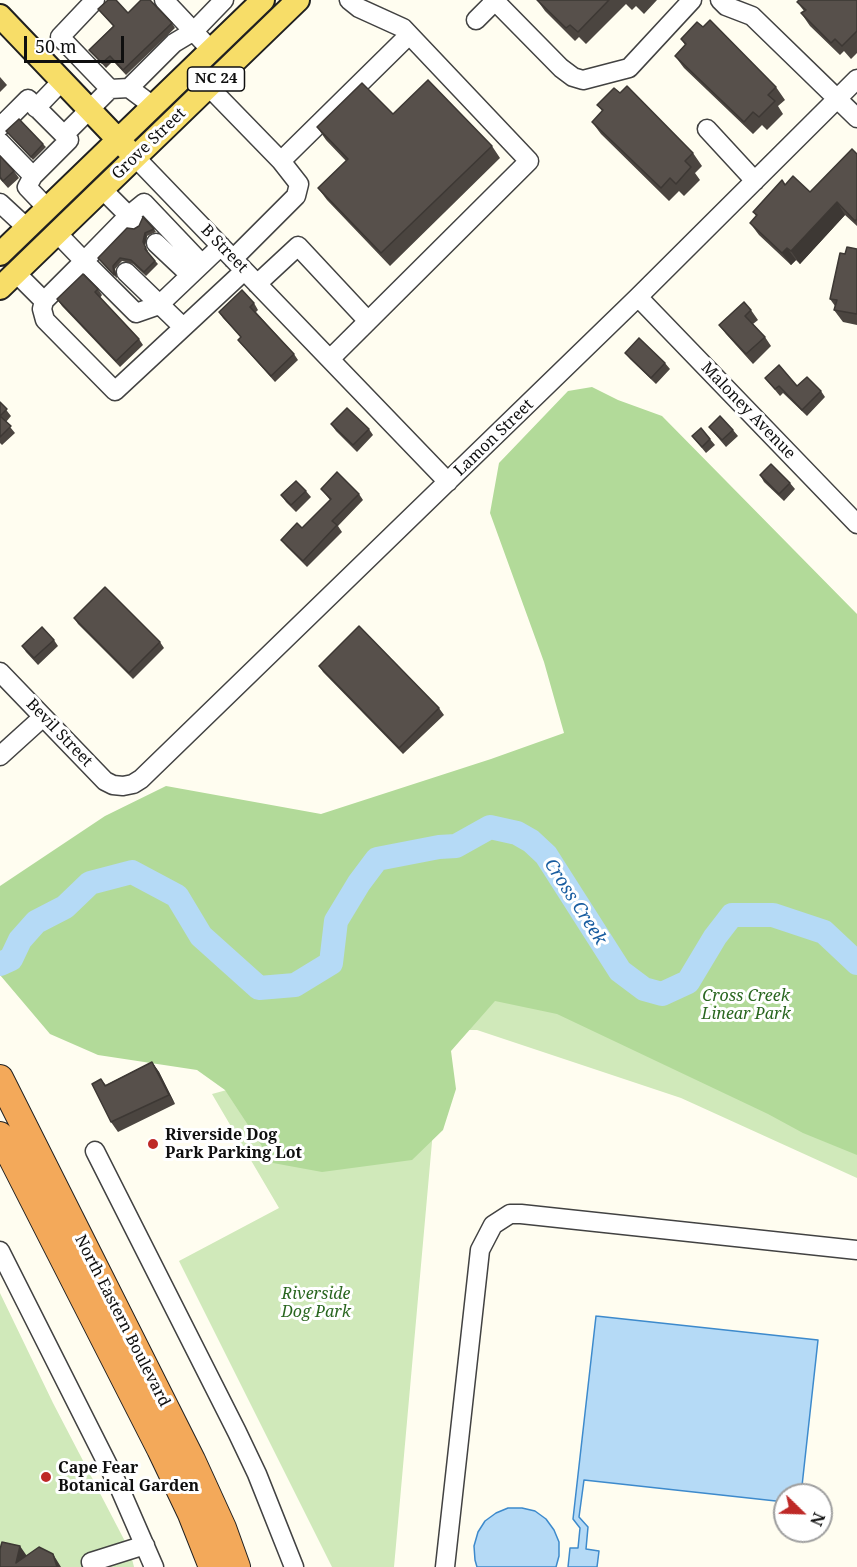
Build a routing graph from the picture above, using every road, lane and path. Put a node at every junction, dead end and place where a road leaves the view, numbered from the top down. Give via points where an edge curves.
1 (95, 0) edge
2 (164, 0) edge
3 (224, 0) edge
4 (298, 0) edge
5 (349, 0) edge
6 (496, 0) edge
7 (692, 0) edge
8 (720, 0) edge
9 (254, 3) edge
10 (0, 16) edge
11 (476, 20) dead end
12 (194, 31) junction
13 (409, 35) junction
14 (60, 37) junction
15 (212, 51) junction
16 (38, 56) junction
17 (857, 79) edge
18 (62, 81) junction
19 (208, 86) junction
20 (110, 88) junction
21 (129, 88) junction
22 (838, 98) junction
23 (153, 106) junction
24 (36, 108) junction
25 (89, 110) junction
26 (857, 118) edge
27 (0, 127) edge
28 (707, 129) dead end
29 (64, 135) junction
30 (118, 140) junction
31 (0, 142) edge
32 (135, 158) junction
33 (281, 160) junction
34 (33, 176) junction
35 (755, 181) junction
36 (102, 189) junction
37 (170, 194) junction
38 (0, 203) edge
39 (144, 203) junction
40 (47, 208) junction
41 (131, 219) junction
42 (27, 228) junction
43 (57, 233) junction
44 (156, 243) dead end
45 (0, 254) edge
46 (233, 258) junction
47 (84, 261) junction
48 (196, 270) junction
49 (126, 272) dead end
50 (8, 281) edge
51 (257, 284) junction
52 (638, 297) junction
53 (44, 301) junction
54 (159, 304) junction
55 (368, 321) junction
56 (183, 327) junction
57 (330, 359) junction
58 (448, 482) junction
59 (857, 524) edge
60 (0, 672) edge
61 (43, 717) junction
62 (0, 756) edge
63 (123, 786) joint
64 (0, 1078) edge
65 (0, 1135) edge
66 (95, 1151) dead end
67 (857, 1250) edge
68 (0, 1251) edge
69 (145, 1545) junction
70 (90, 1562) dead end
71 (154, 1567) edge
72 (212, 1567) edge
73 (237, 1567) edge
74 (294, 1567) edge
75 (446, 1567) edge

1 - 14 street
2 - 12 street
3 - 12 street
4 - 19 main road, Grove Street / NC 24
5 - 13 street via 403,28
6 - 7 street via 561,68 583,80 628,68
6 - 11 street
8 - 22 street via 752,16
9 - 15 main road, Grove Street / NC 24
10 - 16 main road, B Street
12 - 15 street
12 - 21 street via 174,43
13 - 33 street
13 - 55 street via 529,161
14 - 16 street
14 - 20 street
15 - 23 main road, Grove Street / NC 24
16 - 18 main road, B Street
17 - 22 street, Lamon Street
18 - 24 street
18 - 25 main road, B Street
19 - 32 main road, Grove Street / NC 24
19 - 33 street
20 - 21 street
20 - 25 street
21 - 23 street
22 - 26 street
22 - 35 street, Lamon Street
23 - 30 main road, Grove Street / NC 24
24 - 27 street via 28,99
24 - 29 street
25 - 29 street
25 - 30 main road, B Street
28 - 35 street
29 - 34 street via 69,140
30 - 32 main road, B Street
30 - 40 main road, Grove Street / NC 24
31 - 34 street
32 - 36 main road, Grove Street / NC 24
32 - 37 street, B Street
33 - 46 street via 299,184 296,196
34 - 40 street via 27,186
35 - 52 street, Lamon Street
36 - 41 street
36 - 43 main road, Grove Street / NC 24
37 - 39 street
37 - 46 street, B Street
38 - 42 street
39 - 41 street
39 - 48 street
40 - 42 main road, Grove Street / NC 24
41 - 47 street
42 - 45 main road, Grove Street / NC 24
43 - 47 street
43 - 50 main road, Grove Street / NC 24
44 - 48 street
46 - 48 street
46 - 51 street, B Street
46 - 56 street
47 - 53 street
47 - 54 street via 136,312
48 - 54 street
49 - 54 street
50 - 53 street
51 - 55 street via 298,246
51 - 57 street, B Street
52 - 58 street, Lamon Street
52 - 59 street, Maloney Avenue
53 - 56 street via 45,320 115,391
54 - 56 street
55 - 57 street
57 - 58 street, B Street
58 - 63 street, Lamon Street via 141,779
60 - 61 street, Bevil Street
61 - 62 street
61 - 63 street, Bevil Street via 105,781
64 - 73 highway, North Eastern Boulevard via 192,1460
65 - 72 highway, North Eastern Boulevard via 165,1460
66 - 74 street via 242,1442
67 - 75 street via 521,1214 510,1214 493,1225 480,1250
68 - 69 street
69 - 70 street
69 - 71 street

